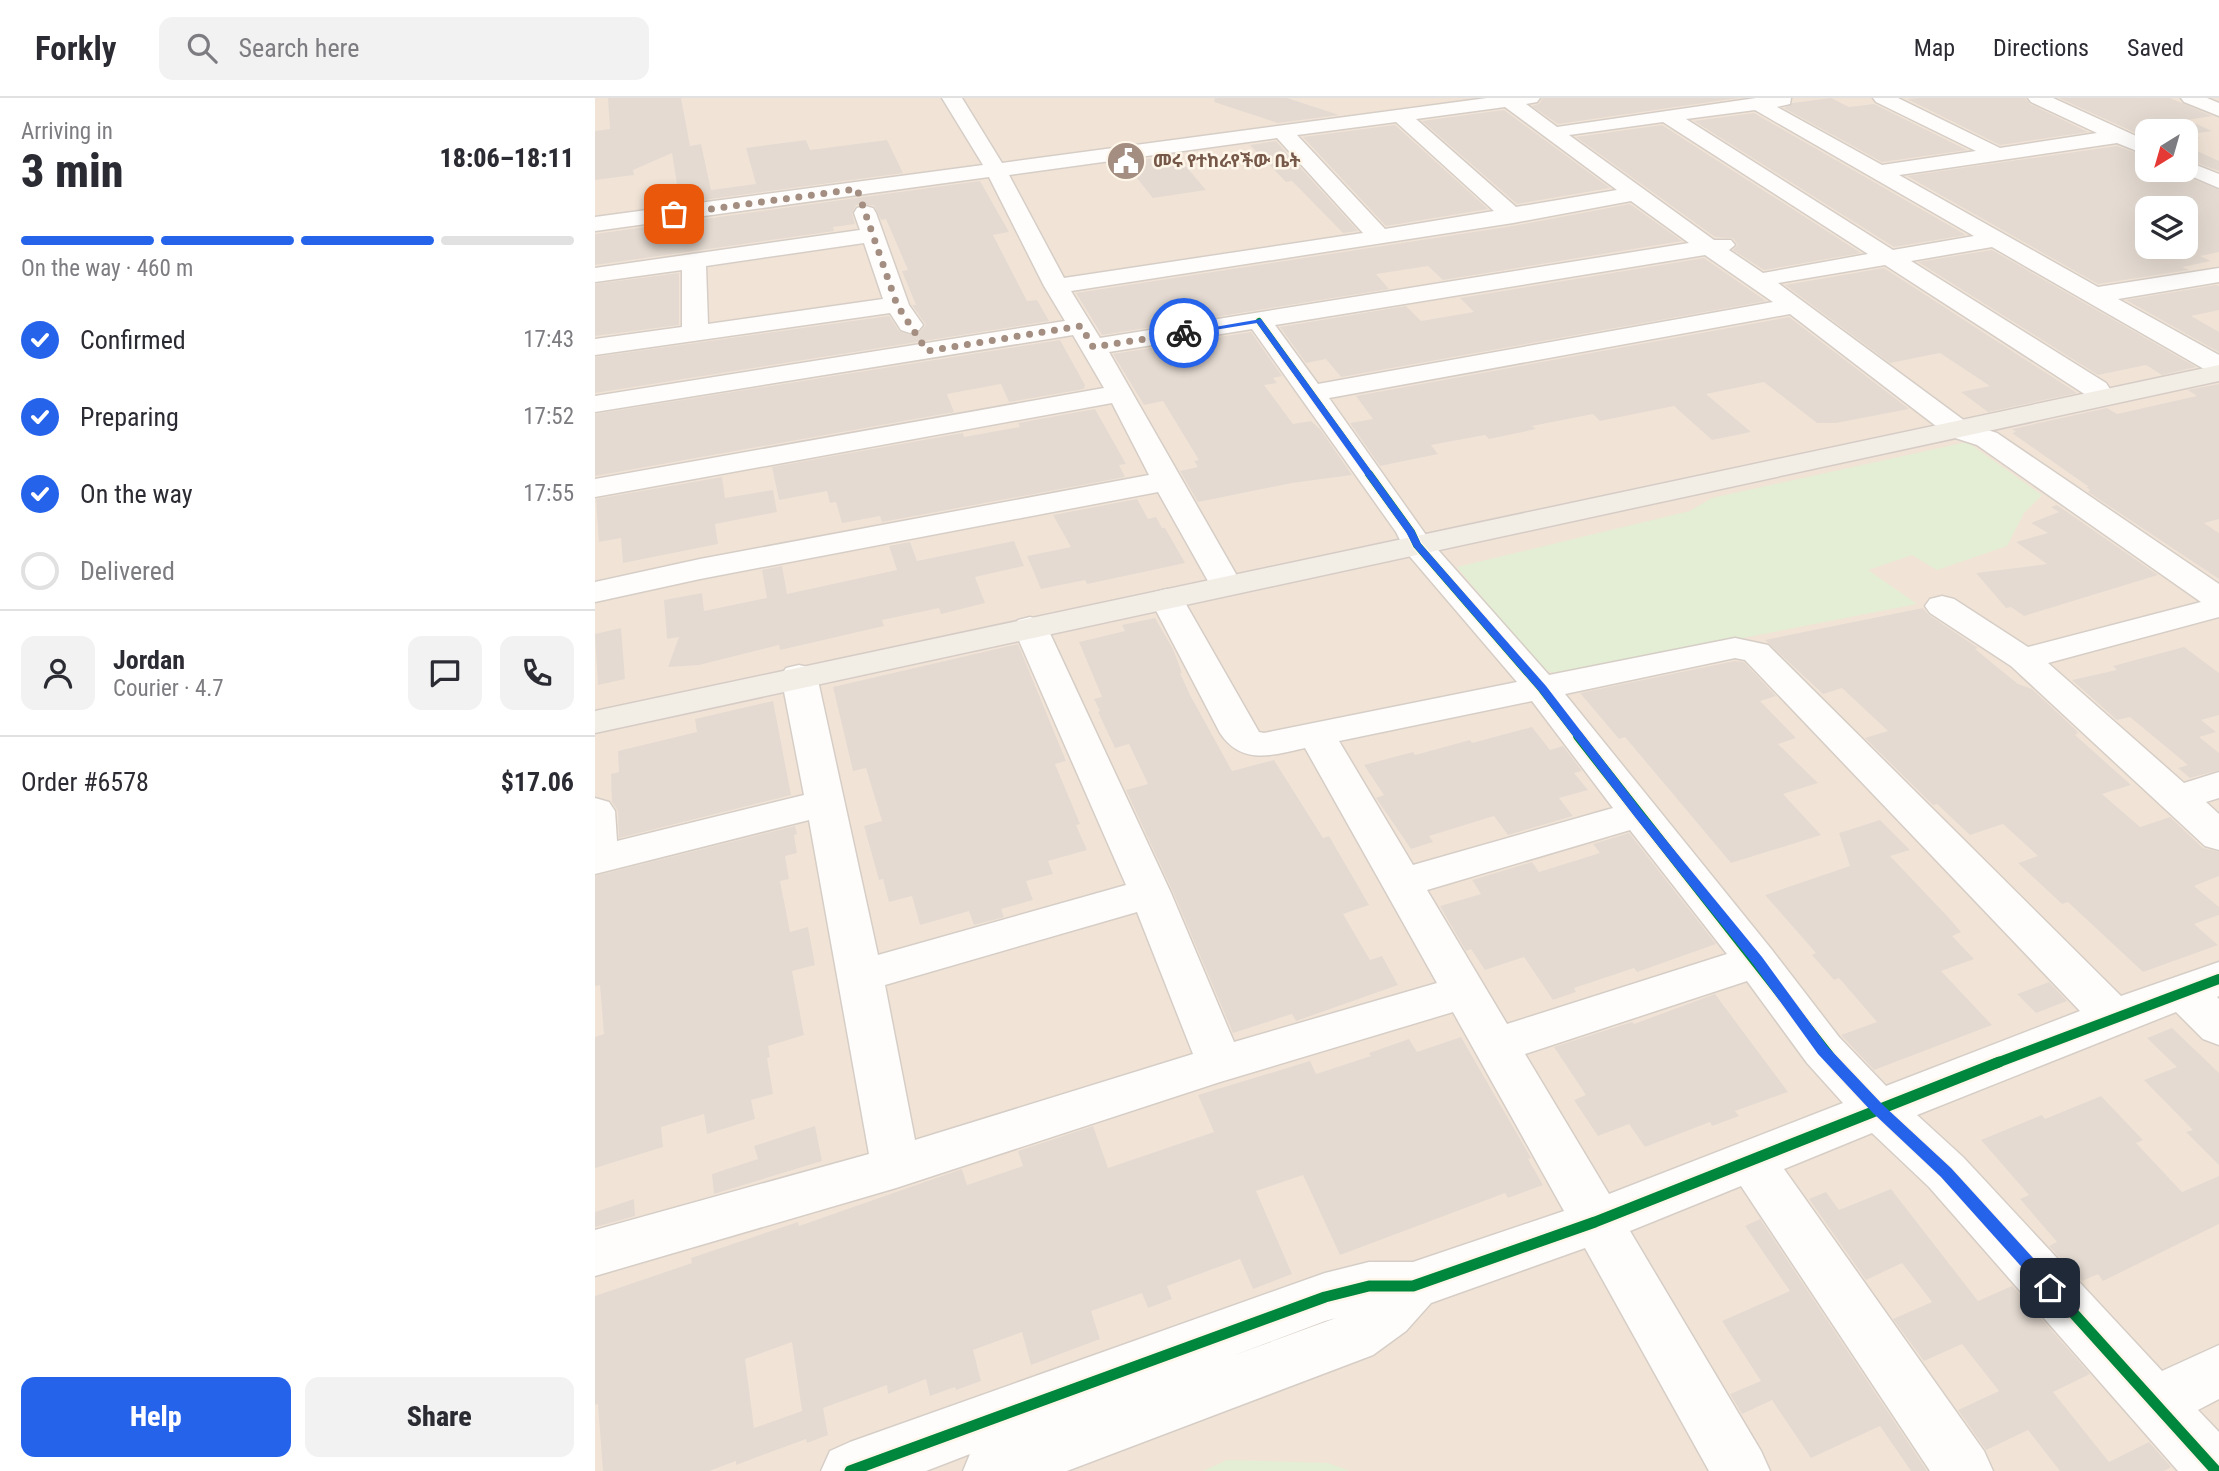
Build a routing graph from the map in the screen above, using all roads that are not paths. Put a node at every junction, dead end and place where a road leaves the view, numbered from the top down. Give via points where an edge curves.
1 (952, 98) edge
2 (1799, 98) edge
3 (1883, 98) edge
4 (2191, 98) edge
5 (1518, 99) edge
6 (2086, 100) dead end
7 (2045, 101) edge
8 (1759, 104) junction
9 (2219, 110) edge
10 (1400, 115) junction
11 (1667, 116) junction
12 (1565, 130) junction
13 (1282, 131) junction
14 (2120, 136) junction
15 (2135, 143) edge
16 (1997, 154) junction
17 (996, 170) junction
18 (1879, 172) junction
19 (2198, 172) edge
20 (2218, 181) edge
21 (857, 189) junction
22 (1637, 193) junction
23 (1513, 216) junction
24 (595, 224) edge
25 (873, 235) junction
26 (1380, 237) junction
27 (1997, 239) junction
28 (1718, 246) junction
29 (1889, 257) junction
30 (694, 262) junction
31 (595, 275) edge
32 (2219, 275) edge
33 (1773, 276) junction
34 (1056, 286) junction
35 (2095, 295) junction
36 (897, 305) junction
37 (1795, 306) junction
38 (1259, 321) junction
39 (695, 334) junction
40 (1087, 336) junction
41 (595, 347) edge
42 (927, 351) junction
43 (2217, 366) edge
44 (2097, 389) junction
45 (1121, 393) junction
46 (1311, 393) junction
47 (595, 404) edge
48 (1968, 426) junction
49 (1167, 481) junction
50 (595, 488) edge
51 (1414, 538) junction
52 (2219, 568) edge
53 (1220, 574) junction
54 (2187, 576) junction
55 (595, 592) edge
56 (1167, 599) junction
57 (2219, 599) edge
58 (1942, 606) dead end
59 (2219, 607) edge
60 (1030, 627) junction
61 (2023, 659) junction
62 (799, 676) junction
63 (1542, 689) junction
64 (595, 707) edge
65 (595, 722) edge
66 (1316, 734) junction
67 (2219, 785) edge
68 (2177, 798) junction
69 (825, 803) junction
70 (595, 811) edge
71 (1639, 814) junction
72 (2219, 836) edge
73 (596, 860) edge
74 (1401, 883) junction
75 (1150, 893) junction
76 (1757, 961) junction
77 (861, 976) junction
78 (2201, 985) edge
79 (1464, 992) junction
80 (2113, 1017) junction
81 (2219, 1027) edge
82 (1496, 1045) junction
83 (1220, 1064) junction
84 (1878, 1109) junction
85 (1751, 1161) junction
86 (896, 1167) junction
87 (1595, 1222) junction
88 (595, 1252) edge
89 (1413, 1286) junction
90 (2219, 1371) edge
91 (2155, 1403) junction
92 (850, 1471) edge
93 (992, 1471) edge
94 (1741, 1471) edge
95 (1964, 1471) edge
96 (2216, 1471) edge

1 - 17 street
2 - 8 street
3 - 16 street
4 - 9 street
5 - 10 street
5 - 12 street
5 - 22 street
6 - 7 street
7 - 14 street
8 - 11 street
8 - 18 street
10 - 13 street
10 - 23 street
11 - 12 street
11 - 29 street
12 - 28 street
13 - 17 street
13 - 26 street
14 - 15 street
14 - 16 street
16 - 18 street
17 - 21 street
17 - 34 street
18 - 27 street
19 - 20 street
21 - 24 street
21 - 25 street
22 - 23 street
22 - 28 street
23 - 26 street
25 - 30 street
25 - 36 street
26 - 34 street
27 - 29 street
27 - 35 street
28 - 33 street
28 - 37 street
28 - 38 street
29 - 33 street
29 - 44 street
30 - 31 street
30 - 39 street
32 - 35 street
33 - 48 street
34 - 40 street
35 - 43 street
36 - 39 street
36 - 42 street
37 - 46 street
37 - 48 street
38 - 40 street
38 - 46 street
39 - 41 street
40 - 42 street
40 - 45 street
42 - 47 street
43 - 44 main road
43 - 48 main road
44 - 48 main road
45 - 49 street
45 - 50 street
46 - 51 street
48 - 51 main road
48 - 54 street
49 - 53 street
49 - 55 street
51 - 53 main road
51 - 56 main road
51 - 63 street
52 - 54 street
53 - 64 main road
54 - 57 street
56 - 60 main road
56 - 66 street via 1246,741 1264,745
58 - 61 street
59 - 61 street
60 - 62 main road
60 - 75 street
61 - 68 street
62 - 65 main road
62 - 69 street
63 - 66 street
63 - 71 street
63 - 80 street via 1735,648 1756,652
66 - 74 street
67 - 68 street
68 - 72 street
69 - 73 street
69 - 77 street
70 - 73 street
71 - 74 street
71 - 76 street
74 - 79 street
75 - 77 street
75 - 83 street
76 - 82 street
76 - 84 street via 1823,1050
77 - 86 street
78 - 80 street
78 - 81 street
79 - 82 street
79 - 83 street
80 - 84 street
82 - 87 street
83 - 86 street
84 - 85 street
84 - 91 street via 1946,1172
85 - 87 street
85 - 95 street
86 - 88 street
87 - 89 street
87 - 94 street
89 - 92 street via 1369,1286 1325,1297
89 - 93 street via 1387,1314 1354,1337
90 - 91 street
91 - 96 street

